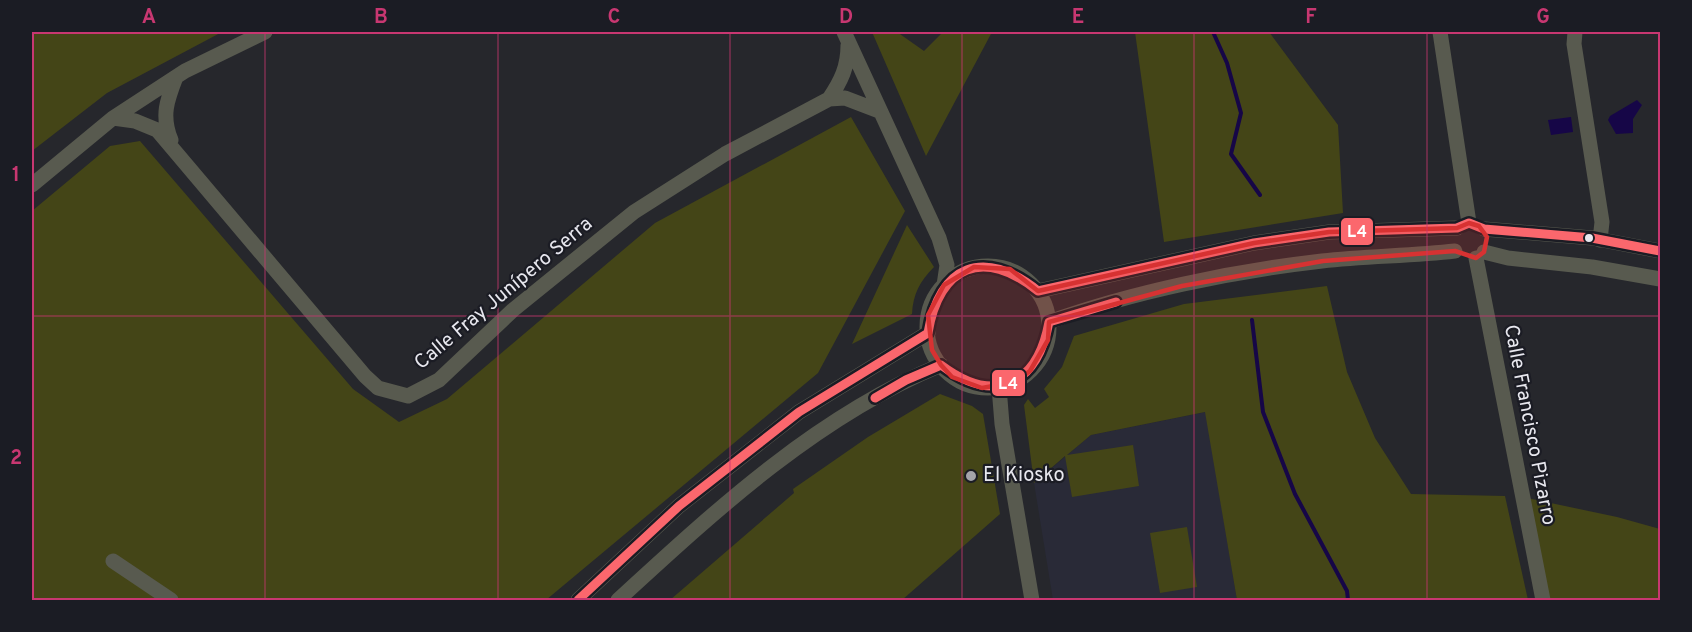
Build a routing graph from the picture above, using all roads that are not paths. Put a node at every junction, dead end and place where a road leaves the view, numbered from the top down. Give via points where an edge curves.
1 (265, 32) edge
2 (1440, 32) edge
3 (1575, 32) edge
4 (846, 35) edge
5 (176, 77) junction
6 (829, 99) junction
7 (879, 111) junction
8 (113, 118) junction
9 (174, 148) junction
10 (32, 185) edge
11 (1470, 227) junction
12 (939, 238) junction
13 (1600, 240) junction
14 (1660, 251) edge
15 (1455, 252) junction
16 (1480, 255) junction
17 (974, 267) junction
18 (1660, 279) edge
19 (944, 285) junction
20 (1038, 291) junction
21 (1049, 322) junction
22 (928, 333) junction
23 (940, 365) junction
24 (999, 387) junction
25 (113, 561) dead end
26 (171, 600) edge
27 (578, 600) edge
28 (618, 600) edge
29 (1032, 600) edge
30 (1543, 600) edge

1 - 5 street
2 - 11 street
3 - 13 street via 1602,222
4 - 6 street via 848,63
4 - 7 street
5 - 8 street
5 - 9 street, Calle Fray Junípero Serra via 165,105 164,124
6 - 7 street via 845,98
6 - 9 street, Calle Fray Junípero Serra via 725,154 634,212 521,303 439,380 408,396 378,388 365,376
7 - 12 street
8 - 9 street, Calle Fray Junípero Serra via 157,130
8 - 10 street
11 - 13 street
11 - 15 street via 1453,235
11 - 16 street via 1487,237
11 - 20 street via 1329,232 1254,243
12 - 17 street via 956,259
12 - 19 street via 947,265
13 - 14 street
15 - 16 street via 1468,259
15 - 21 street via 1323,261 1251,271
16 - 18 street
16 - 30 street, Calle Francisco Pizarro
17 - 19 street
17 - 20 street via 1010,269
19 - 22 street via 928,315
20 - 21 street
21 - 24 street via 1048,340 1041,357 1015,382
22 - 23 street
22 - 27 street via 799,412 679,506
23 - 24 street via 967,384
23 - 28 street via 906,380 812,437 696,529
24 - 29 street
25 - 26 street

